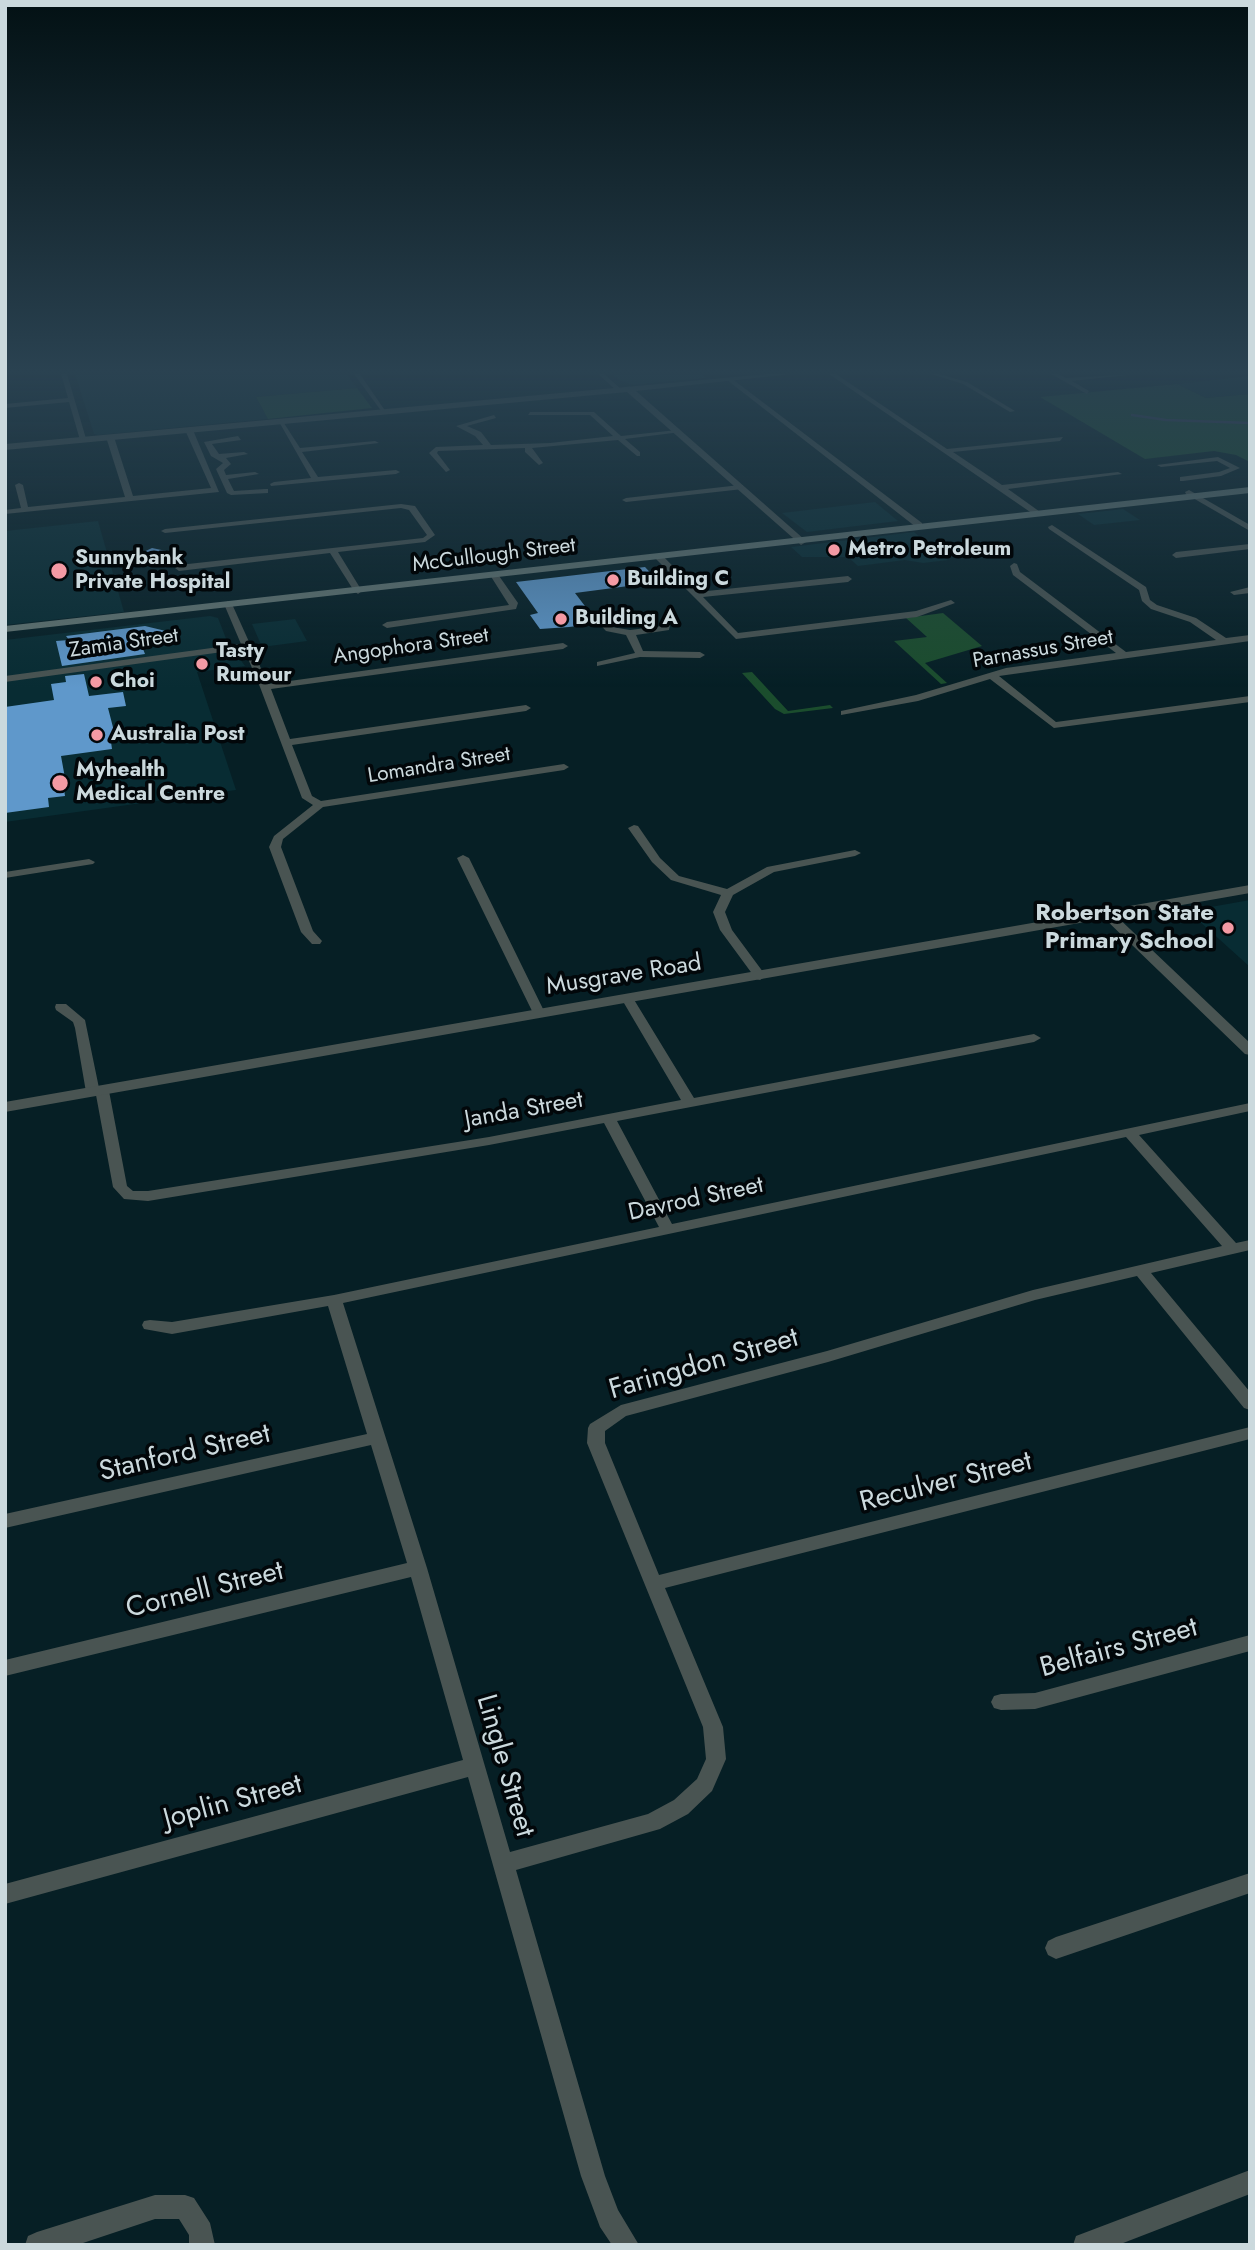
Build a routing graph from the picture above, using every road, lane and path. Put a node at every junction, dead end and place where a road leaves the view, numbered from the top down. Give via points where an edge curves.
1 (124, 479) edge
2 (211, 479) edge
3 (225, 479) edge
4 (326, 479) edge
5 (731, 479) edge
6 (859, 479) edge
7 (987, 479) edge
8 (1076, 479) edge
9 (316, 480) joint
10 (274, 484) dead end
11 (19, 485) dead end
12 (740, 487) junction
13 (1250, 487) edge
14 (1000, 488) junction
15 (265, 491) dead end
16 (1192, 495) junction
17 (130, 499) junction
18 (626, 500) dead end
19 (25, 510) junction
20 (5, 512) edge
21 (1036, 512) junction
22 (919, 525) junction
23 (1052, 527) dead end
24 (1250, 529) edge
25 (165, 532) dead end
26 (798, 539) junction
27 (1250, 546) edge
28 (333, 551) junction
29 (1176, 555) dead end
30 (658, 556) junction
31 (1014, 566) dead end
32 (179, 568) dead end
33 (494, 575) junction
34 (848, 579) dead end
35 (1250, 590) edge
36 (358, 591) junction
37 (1234, 592) dead end
38 (696, 595) junction
39 (951, 603) dead end
40 (229, 606) junction
41 (597, 616) dead end
42 (669, 617) dead end
43 (387, 625) dead end
44 (5, 629) edge
45 (630, 633) junction
46 (5, 635) edge
47 (1250, 638) edge
48 (1224, 641) junction
49 (247, 646) junction
50 (563, 646) dead end
51 (697, 650) dead end
52 (640, 654) junction
53 (1124, 655) junction
54 (600, 664) dead end
55 (991, 675) junction
56 (5, 679) edge
57 (265, 687) junction
58 (1250, 699) edge
59 (526, 709) dead end
60 (845, 713) dead end
61 (288, 742) junction
62 (564, 767) dead end
63 (320, 804) junction
64 (634, 828) dead end
65 (855, 852) dead end
66 (463, 859) dead end
67 (89, 862) dead end
68 (5, 875) edge
69 (1250, 889) edge
70 (728, 892) junction
71 (1107, 914) junction
72 (316, 940) dead end
73 (760, 976) junction
74 (627, 998) junction
75 (61, 1007) dead end
76 (539, 1013) junction
77 (1034, 1038) dead end
78 (1250, 1051) edge
79 (97, 1091) junction
80 (689, 1102) junction
81 (5, 1107) edge
82 (1250, 1107) edge
83 (609, 1119) junction
84 (1130, 1133) junction
85 (667, 1230) junction
86 (1242, 1247) edge
87 (1141, 1271) junction
88 (334, 1300) junction
89 (150, 1325) dead end
90 (1250, 1404) edge
91 (1250, 1433) edge
92 (376, 1438) junction
93 (5, 1521) edge
94 (418, 1568) junction
95 (654, 1583) junction
96 (1250, 1643) edge
97 (5, 1668) edge
98 (1002, 1702) dead end
99 (475, 1766) junction
100 (503, 1864) junction
101 (1250, 1883) edge
102 (5, 1894) edge
103 (1056, 1948) dead end
104 (1250, 2182) edge
105 (37, 2245) edge
106 (202, 2245) edge
107 (628, 2245) edge
108 (1085, 2245) edge

1 - 17 street
2 - 17 street via 216,490
3 - 15 street via 231,493
4 - 9 street
5 - 12 street
6 - 22 street
7 - 14 street
8 - 14 street
9 - 10 street
11 - 19 street
12 - 18 street
12 - 26 street
13 - 16 main road, McCullough Street
14 - 21 street
16 - 21 main road, McCullough Street
16 - 24 street
17 - 19 street
19 - 20 street
21 - 22 main road, McCullough Street
22 - 26 main road, McCullough Street
23 - 48 street via 1143,589 1146,601 1154,607 1193,621
25 - 28 street via 408,507 431,535 429,539
26 - 30 main road, McCullough Street
27 - 29 street
28 - 32 street
28 - 36 street
30 - 33 main road, McCullough Street
30 - 38 street
31 - 53 street via 1016,573
33 - 36 main road, McCullough Street
33 - 43 street via 513,607
34 - 38 street
35 - 37 street
36 - 40 main road, McCullough Street
38 - 39 street via 736,636 917,614
40 - 44 main road, McCullough Street
40 - 46 main road, McCullough Street
40 - 49 street
41 - 45 street via 609,629
42 - 45 street via 666,628
45 - 52 street
47 - 48 street, Parnassus Street
48 - 53 street, Parnassus Street
49 - 56 street, Zamia Street
49 - 57 street
50 - 57 street, Angophora Street
51 - 52 street
52 - 54 street
53 - 55 street, Parnassus Street
55 - 58 street via 1055,725
55 - 60 street, Parnassus Street via 918,698
57 - 61 street
59 - 61 street
61 - 63 street via 307,798
62 - 63 street, Lomandra Street
63 - 72 street via 278,838 275,847 307,932
64 - 70 street via 675,878
65 - 70 street via 771,869
66 - 76 street
67 - 68 street
69 - 71 street, Musgrave Road
70 - 73 street via 719,912 726,930
71 - 73 street, Musgrave Road
71 - 78 street
73 - 74 street, Musgrave Road
74 - 76 street, Musgrave Road
74 - 80 street
75 - 79 street via 79,1020
76 - 79 street, Musgrave Road
77 - 80 street, Janda Street
79 - 81 street, Musgrave Road
79 - 83 street, Janda Street via 120,1187 129,1196
80 - 83 street, Janda Street
82 - 84 street, Davrod Street
83 - 85 street
84 - 85 street, Davrod Street
84 - 86 street
85 - 88 street, Davrod Street
86 - 87 street, Faringdon Street
87 - 90 street
87 - 95 street, Faringdon Street via 1032,1295 621,1411 596,1428 596,1443
88 - 89 street, Davrod Street via 173,1328
88 - 92 street, Lingle Street
91 - 95 street, Reculver Street
92 - 93 street, Stanford Street
92 - 94 street, Lingle Street
94 - 97 street, Cornell Street
94 - 99 street, Lingle Street
95 - 100 street, Faringdon Street via 713,1727 716,1759 705,1785 681,1807 653,1822
96 - 98 street, Belfairs Street via 1035,1701
99 - 100 street, Lingle Street
99 - 102 street, Joplin Street
100 - 107 street, Lingle Street via 593,2176 609,2218
101 - 103 street
104 - 108 street
105 - 106 street via 156,2207 186,2207 201,2232

